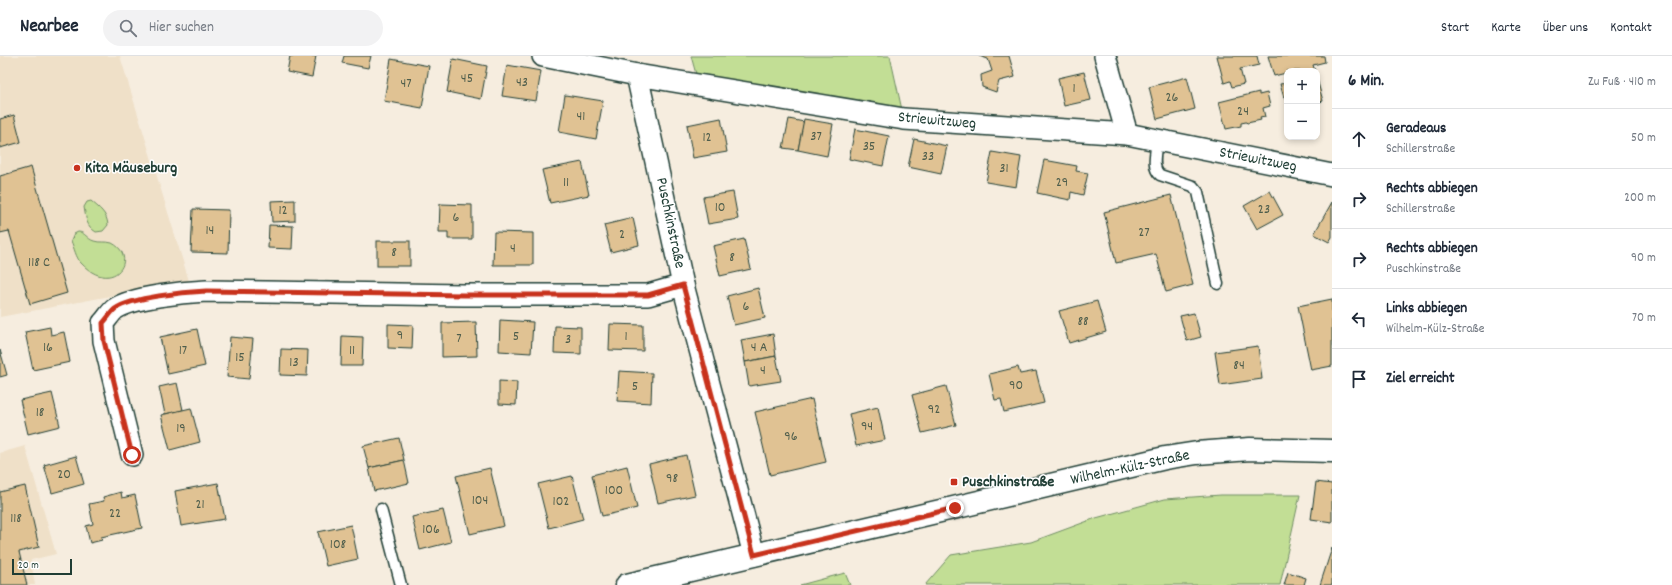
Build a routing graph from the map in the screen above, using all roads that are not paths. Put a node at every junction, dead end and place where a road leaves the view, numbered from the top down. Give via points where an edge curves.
1 (543, 56) edge
2 (1106, 56) edge
3 (637, 75) junction
4 (1126, 134) junction
5 (1157, 140) junction
6 (1332, 175) edge
7 (1218, 284) dead end
8 (683, 285) junction
9 (1332, 451) edge
10 (132, 455) dead end
11 (381, 509) dead end
12 (754, 555) junction
13 (401, 585) edge
14 (627, 585) edge

1 - 3 street, Striewitzweg
2 - 4 street
3 - 4 street, Striewitzweg via 904,119
3 - 8 street, Puschkinstraße
4 - 5 street, Striewitzweg
5 - 6 street, Striewitzweg
5 - 7 lane via 1156,171 1160,175 1193,186 1198,192
8 - 10 street via 648,295 192,291 140,300 115,309 103,323 104,341
8 - 12 street, Puschkinstraße
9 - 12 street, Wilhelm-Külz-Straße via 1250,449 1165,458
11 - 13 lane
12 - 14 street, Wilhelm-Külz-Straße

